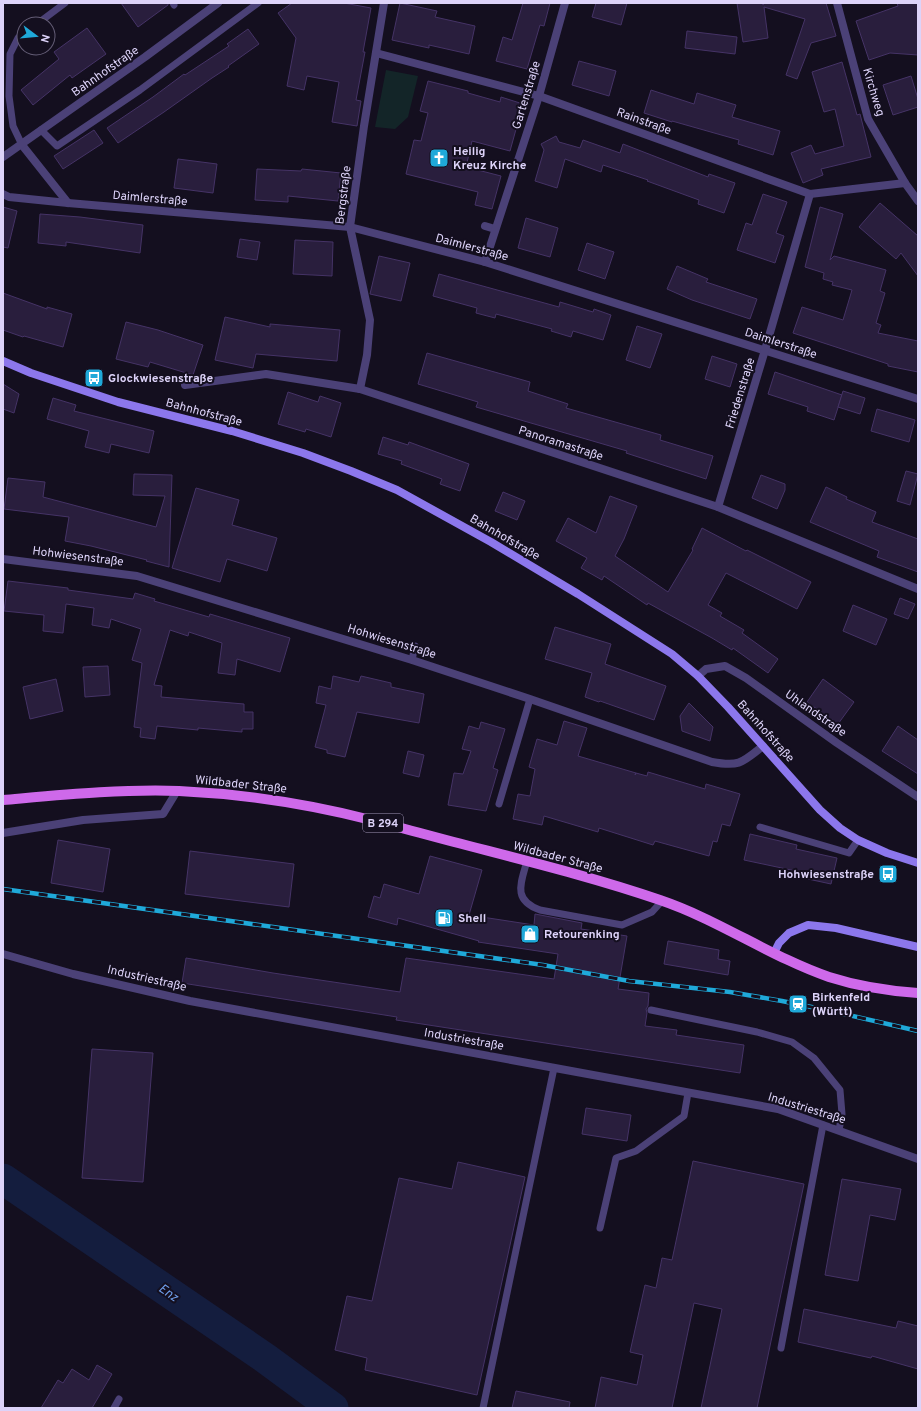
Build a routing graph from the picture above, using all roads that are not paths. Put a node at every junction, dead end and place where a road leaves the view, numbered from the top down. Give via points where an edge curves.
1 (65, 3) edge
2 (218, 3) edge
3 (258, 3) edge
4 (384, 3) edge
5 (565, 3) edge
6 (837, 3) edge
7 (48, 16) edge
8 (16, 42) edge
9 (376, 53) junction
10 (538, 96) junction
11 (41, 130) junction
12 (22, 145) junction
13 (3, 156) edge
14 (904, 183) junction
15 (3, 194) edge
16 (810, 194) junction
17 (918, 201) edge
18 (68, 203) junction
19 (485, 226) dead end
20 (350, 227) junction
21 (495, 229) junction
22 (485, 262) junction
23 (765, 350) junction
24 (3, 361) edge
25 (185, 385) dead end
26 (360, 389) junction
27 (918, 400) edge
28 (718, 507) junction
29 (3, 559) edge
30 (918, 589) edge
31 (415, 646) dead end
32 (412, 660) junction
33 (698, 676) junction
34 (530, 699) junction
35 (763, 746) junction
36 (177, 791) junction
37 (918, 797) edge
38 (3, 800) edge
39 (500, 804) dead end
40 (760, 827) dead end
41 (3, 833) edge
42 (858, 840) junction
43 (527, 861) junction
44 (918, 863) edge
45 (662, 901) junction
46 (918, 947) edge
47 (774, 953) junction
48 (3, 954) edge
49 (918, 993) edge
50 (651, 1010) dead end
51 (554, 1068) junction
52 (688, 1093) junction
53 (823, 1125) junction
54 (838, 1130) junction
55 (918, 1159) edge
56 (600, 1228) dead end
57 (780, 1348) dead end
58 (120, 1399) dead end
59 (114, 1408) edge
60 (484, 1408) edge

1 - 7 lane
2 - 11 street, Bahnhofstraße
3 - 11 lane via 140,90 57,146
4 - 9 street, Bergstraße
5 - 10 street, Gartenstraße
6 - 14 street, Kirchweg via 868,119
8 - 12 lane via 10,54 9,89 13,126
9 - 10 street, Rainstraße
9 - 20 street, Bergstraße
10 - 16 street, Rainstraße
10 - 21 street, Gartenstraße
11 - 12 street, Bahnhofstraße
12 - 13 street, Bahnhofstraße
12 - 18 street
14 - 16 street, Rainstraße
14 - 17 street, Kirchweg
15 - 18 street, Daimlerstraße via 9,197
16 - 23 street, Friedenstraße
18 - 20 street, Daimlerstraße
19 - 21 street
20 - 22 street, Daimlerstraße
20 - 26 street, Bergstraße via 370,320 367,355
21 - 22 street, Gartenstraße
22 - 23 street, Daimlerstraße
23 - 27 street, Daimlerstraße
23 - 28 street, Friedenstraße
24 - 33 main road, Bahnhofstraße via 118,402 232,431 303,453 397,490 578,594 656,643
25 - 26 street, Panoramastraße via 266,374
26 - 28 street, Panoramastraße
28 - 30 street, Panoramastraße
29 - 32 street, Hohwiesenstraße via 137,576
31 - 32 lane
32 - 34 street, Hohwiesenstraße
33 - 35 main road, Bahnhofstraße
33 - 37 street, Uhlandstraße via 706,670 725,666
34 - 35 street, Hohwiesenstraße via 712,762 730,765 745,760
34 - 39 lane
35 - 42 main road, Bahnhofstraße via 820,810
36 - 38 main road, Wildbader Straße / B 294 via 113,792
36 - 41 street, Wildbader Straße via 163,814 83,820
36 - 43 main road, Wildbader Straße / B 294 via 295,803
40 - 42 lane via 849,853
42 - 44 main road, Bahnhofstraße
43 - 45 main road, Wildbader Straße / B 294
43 - 45 lane via 520,888 525,902 540,910 622,925 652,912
45 - 47 main road, Wildbader Straße / B 294
46 - 47 main road via 836,928 808,925 789,933
47 - 49 main road, Wildbader Straße / B 294 via 830,977 864,986
48 - 51 street, Industriestraße via 73,974 190,1001
50 - 54 lane via 792,1042 814,1058 840,1090 842,1114
51 - 52 street, Industriestraße
51 - 60 lane
52 - 53 street, Industriestraße via 778,1109
52 - 56 lane via 684,1116 636,1151 616,1158
53 - 54 street, Industriestraße
53 - 57 lane
54 - 55 street, Industriestraße
58 - 59 lane

